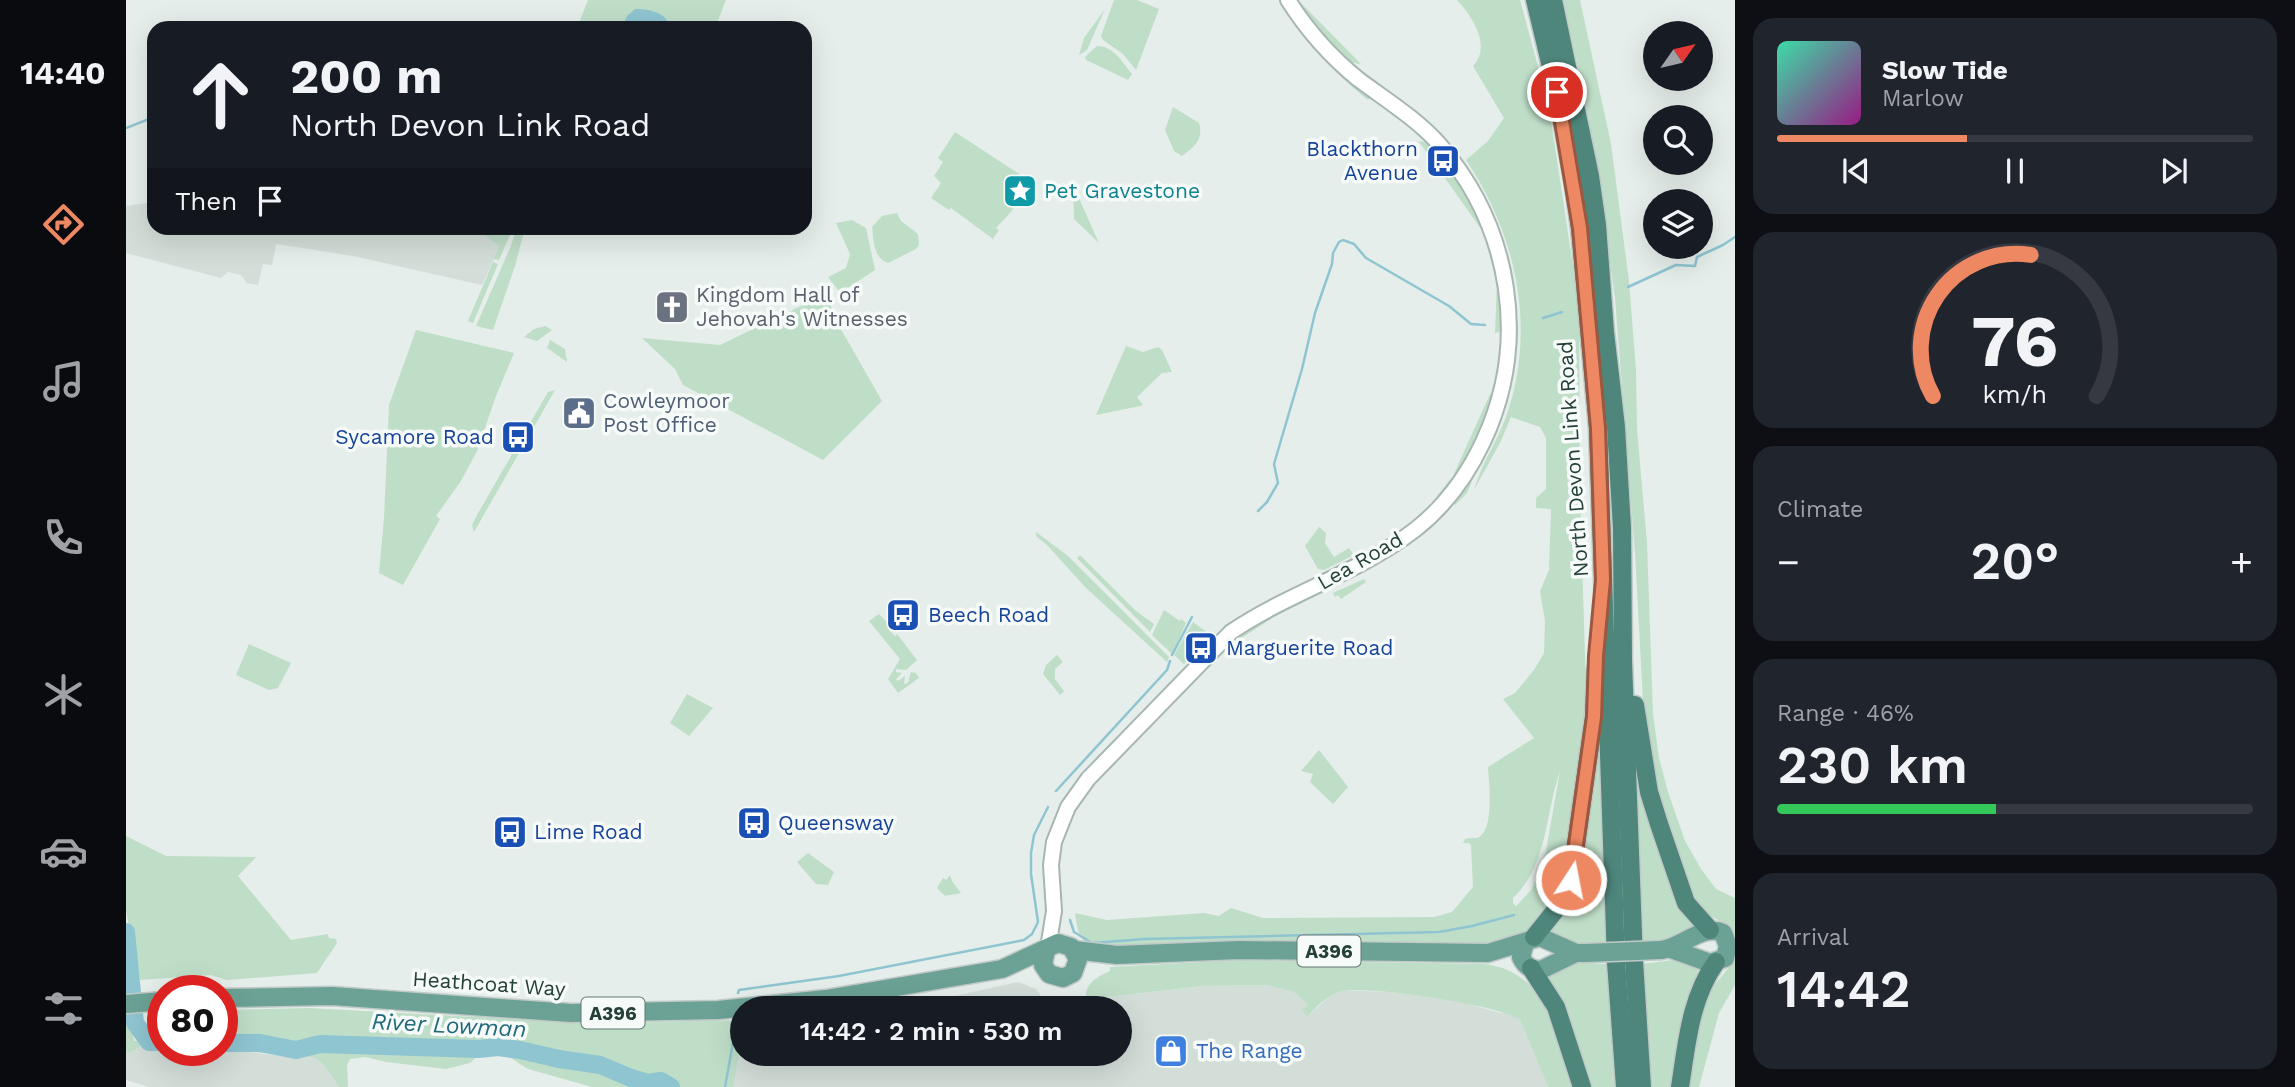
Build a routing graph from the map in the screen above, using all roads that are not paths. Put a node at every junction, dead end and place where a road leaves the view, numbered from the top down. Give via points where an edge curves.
1 (1288, 0) edge
2 (1535, 0) edge
3 (1553, 0) edge
4 (1603, 580) junction
5 (1623, 661) junction
6 (1054, 911) junction
7 (1710, 930) junction
8 (1536, 941) junction
9 (1071, 947) junction
10 (1047, 949) junction
11 (1666, 949) junction
12 (1488, 953) junction
13 (1581, 953) junction
14 (1117, 955) junction
15 (1716, 962) junction
16 (1550, 964) junction
17 (1529, 967) junction
18 (1076, 968) junction
19 (1002, 969) junction
20 (1049, 974) junction
21 (238, 998) edge
22 (147, 1002) edge
23 (126, 1004) edge
24 (1582, 1087) edge
25 (1625, 1087) edge
26 (1642, 1087) edge
27 (1680, 1087) edge

1 - 6 street, Lea Road via 1339,62 1439,144 1474,194 1492,233 1506,283 1510,336 1502,392 1477,455 1427,519 1373,559 1231,632 1088,779 1068,807 1054,842
2 - 4 highway, North Devon Link Road via 1557,92 1580,228 1598,428
3 - 5 highway, North Devon Link Road via 1583,131 1597,225 1622,528
4 - 8 highway via 1594,717 1576,857 1564,896
4 - 25 highway, North Devon Link Road
5 - 7 highway via 1658,824 1686,903
5 - 26 highway, North Devon Link Road
6 - 9 street, Lea Road
6 - 10 street, Lea Road
7 - 11 main road
7 - 15 main road via 1723,933 1728,946 1725,958
8 - 12 main road, A396
8 - 13 main road
8 - 16 main road via 1554,955
8 - 17 main road via 1521,957
9 - 10 main road via 1058,943
9 - 14 main road, A396
9 - 18 main road via 1078,959
10 - 19 main road, Heathcoat Way / A396
10 - 20 main road via 1043,965
11 - 13 main road, bridge
11 - 15 main road
12 - 14 main road, A396 via 1239,950
12 - 17 main road, A396
13 - 16 main road
14 - 18 main road, A396
15 - 27 highway via 1696,998
16 - 17 main road via 1541,970
17 - 24 highway via 1556,1007
18 - 20 main road via 1063,978
19 - 20 main road, Heathcoat Way / A396
19 - 21 main road, Heathcoat Way / A396 via 826,999 687,1011 570,1013 331,996
22 - 23 main road

